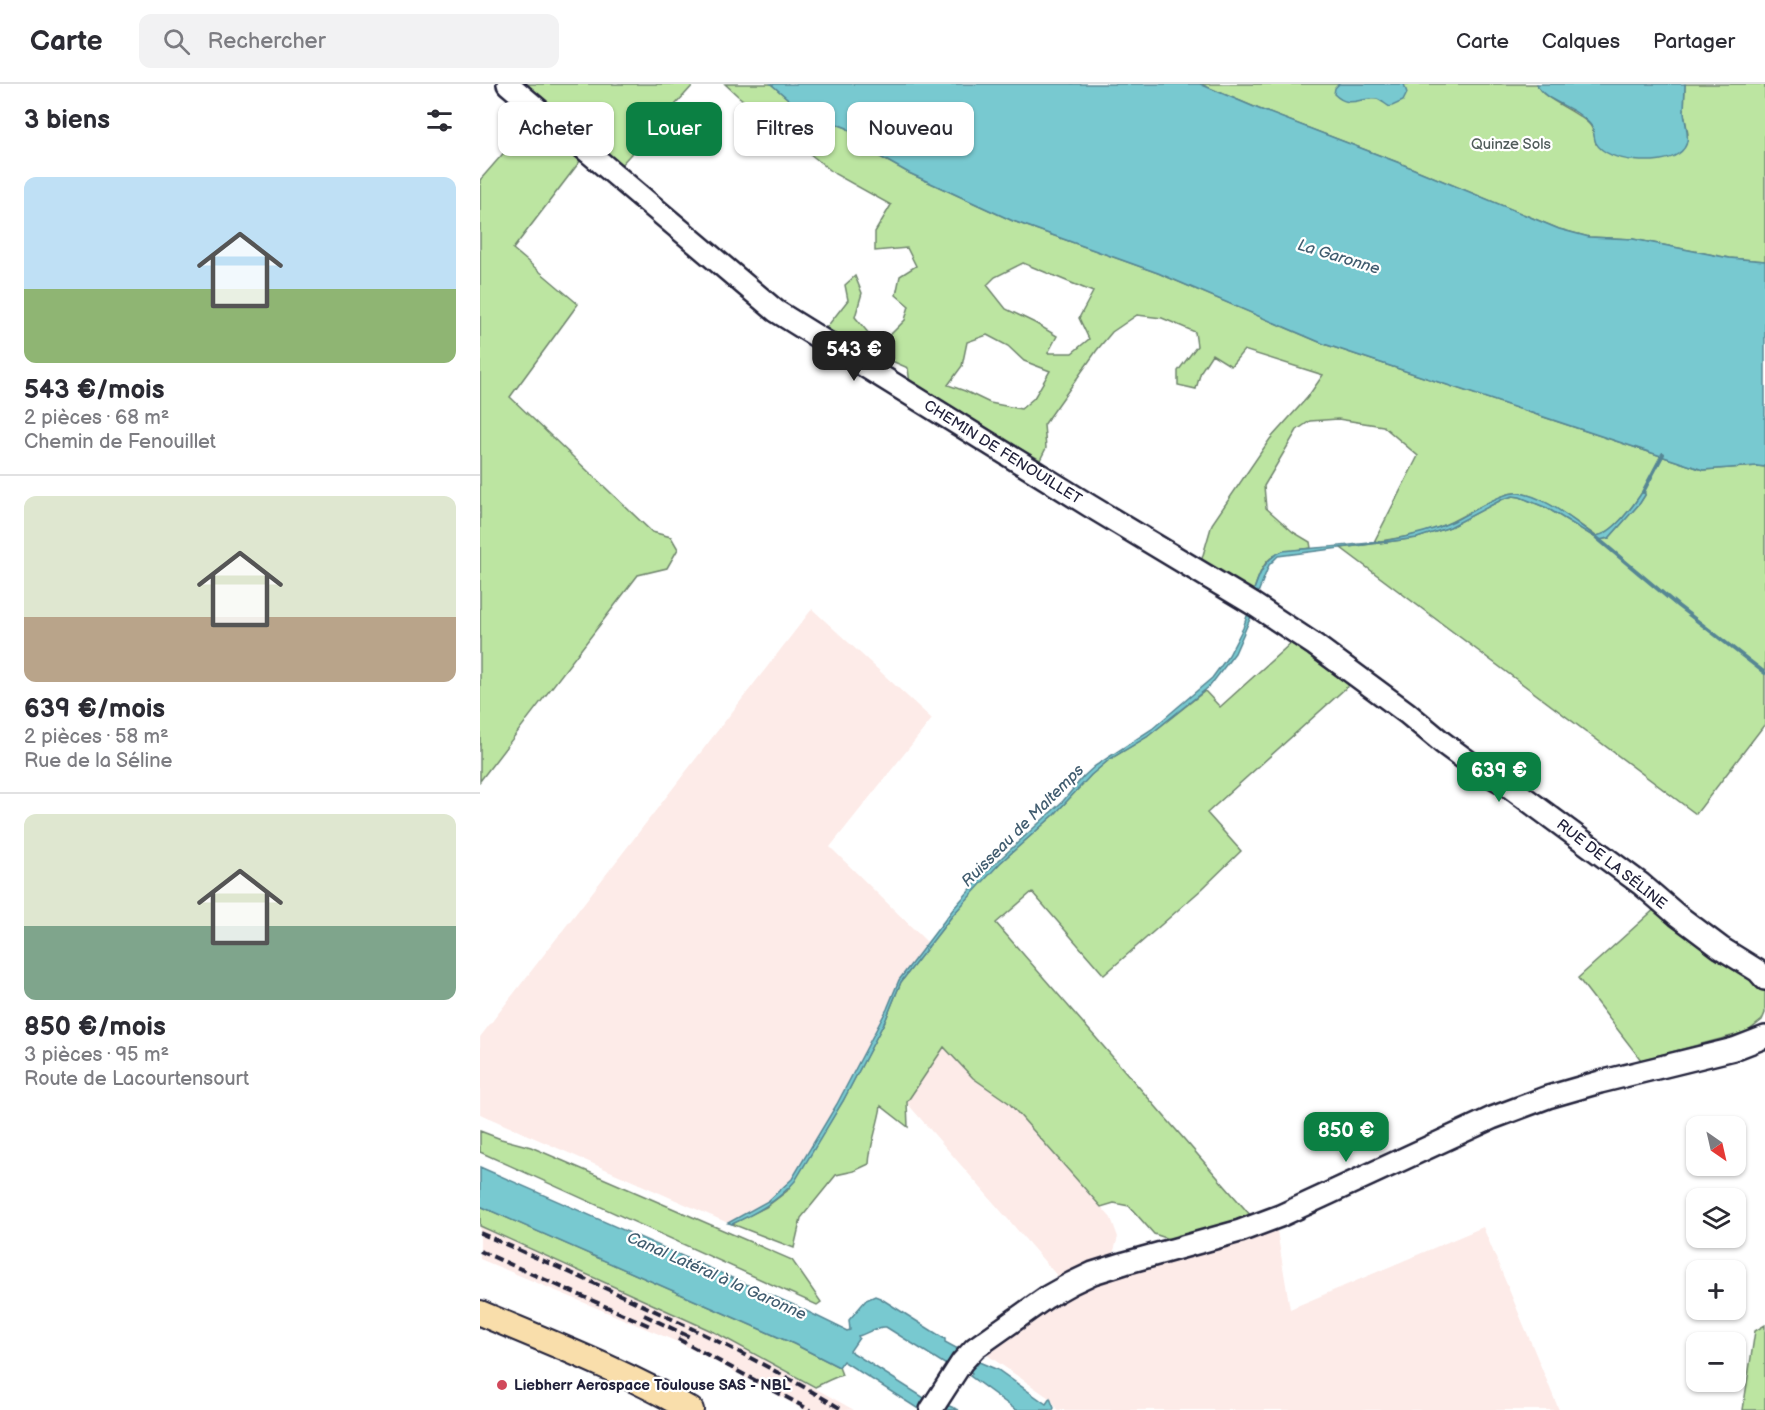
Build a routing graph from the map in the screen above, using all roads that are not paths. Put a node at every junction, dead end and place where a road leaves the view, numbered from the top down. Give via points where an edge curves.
1 (508, 84) edge
2 (1253, 604) joint
3 (1765, 978) edge
4 (1763, 1035) edge
5 (480, 1313) edge
6 (685, 1406) edge
7 (931, 1410) edge

1 - 2 street, CHEMIN DE FENOUILLET via 776,311
2 - 3 street, RUE DE LA SÉLINE via 1315,645 1477,768 1507,784
4 - 7 street via 1734,1049 1548,1097 1492,1118 1280,1216 1093,1273 1047,1297 994,1333 964,1360
5 - 6 main road via 628,1376

